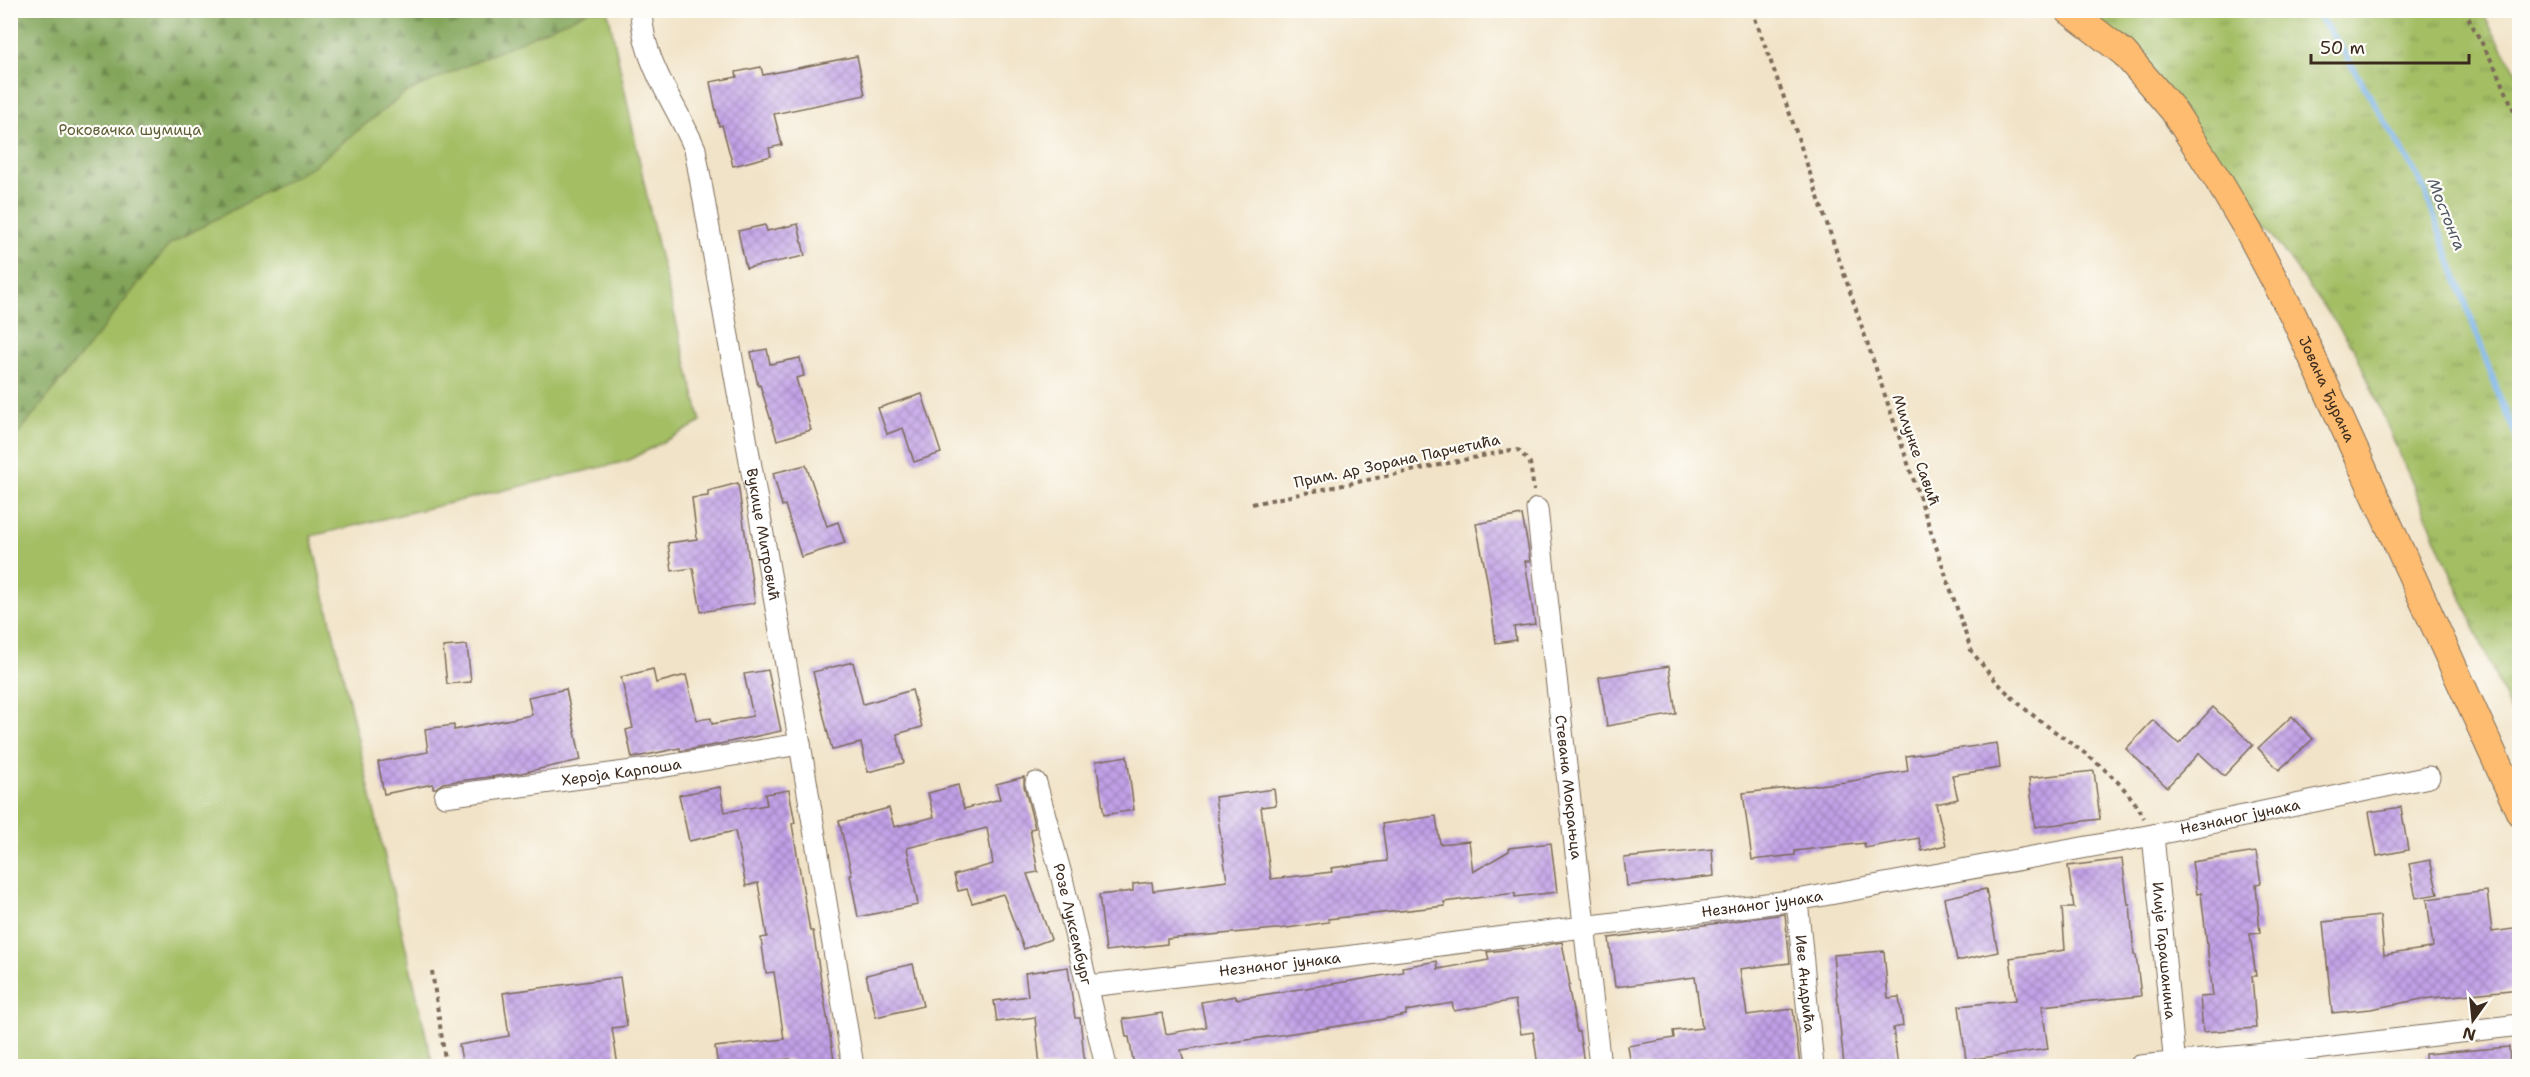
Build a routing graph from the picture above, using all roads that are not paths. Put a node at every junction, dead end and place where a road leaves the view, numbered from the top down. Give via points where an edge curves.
1 (640, 10) edge
2 (2068, 10) edge
3 (1537, 509) road end
4 (800, 744) junction
5 (2429, 777) dead end
6 (1036, 783) dead end
7 (445, 796) dead end
8 (2520, 813) edge
9 (2153, 835) junction
10 (1797, 900) junction
11 (1584, 926) junction
12 (1089, 986) junction
13 (2520, 1025) edge
14 (2175, 1064) edge
15 (853, 1066) edge
16 (1106, 1066) edge
17 (1600, 1066) edge
18 (1813, 1066) edge
19 (2139, 1066) edge

1 - 4 street, Вукице Митровић via 646,44 695,149
2 - 8 main road, Јована Ђурана via 2124,54 2173,110 2249,232 2293,315
3 - 11 street, Стевана Мокрањца
4 - 7 street, Хероја Карпоша
4 - 15 street, Вукице Митровић
5 - 9 street, Незнаног јунака
6 - 12 street, Розе Луксембург
9 - 10 street, Незнаног јунака
9 - 14 street, Илије Гарашанина
10 - 11 street, Незнаног јунака
10 - 18 street, Иве Андрића
11 - 12 street, Незнаног јунака
11 - 17 street, Стевана Мокрањца
12 - 16 street, Розе Луксембург
13 - 14 street
14 - 19 street

